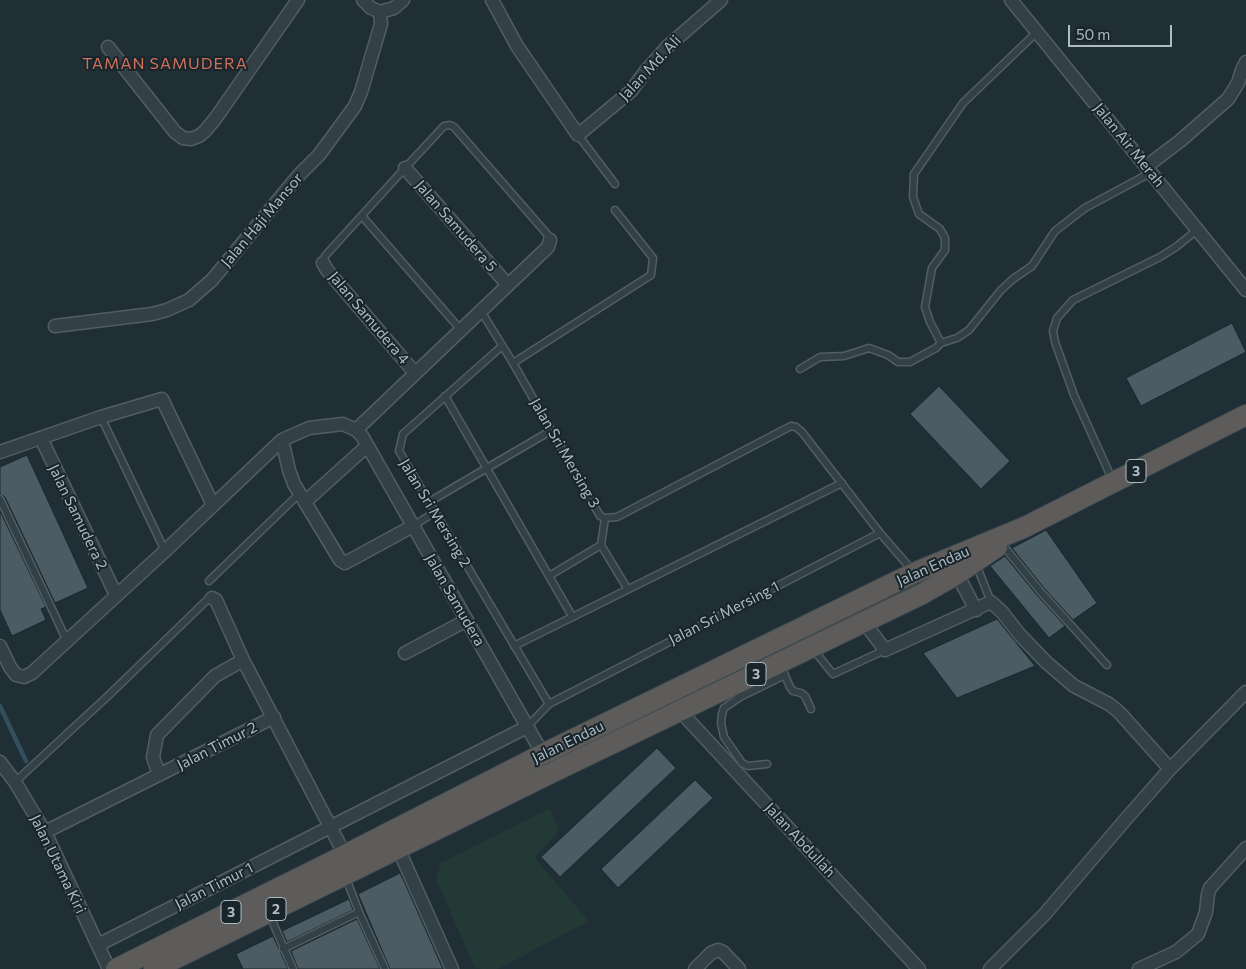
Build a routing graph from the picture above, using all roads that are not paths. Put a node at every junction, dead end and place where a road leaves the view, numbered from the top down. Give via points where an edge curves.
1 (298, 0) edge
2 (363, 0) edge
3 (403, 0) edge
4 (492, 0) edge
5 (721, 0) edge
6 (1011, 0) edge
7 (380, 12) junction
8 (1038, 32) junction
9 (108, 47) dead end
10 (1246, 62) edge
11 (578, 134) junction
12 (405, 168) junction
13 (1149, 169) junction
14 (615, 184) dead end
15 (615, 210) dead end
16 (362, 216) junction
17 (1197, 230) junction
18 (550, 240) joint
19 (323, 263) joint
20 (507, 284) junction
21 (1246, 290) edge
22 (480, 310) junction
23 (55, 326) dead end
24 (460, 329) junction
25 (941, 343) junction
26 (502, 346) junction
27 (514, 364) junction
28 (800, 370) dead end
29 (415, 373) junction
30 (445, 396) junction
31 (1246, 415) edge
32 (101, 418) junction
33 (356, 430) junction
34 (552, 430) junction
35 (41, 438) junction
36 (282, 440) junction
37 (367, 446) junction
38 (0, 452) edge
39 (487, 468) junction
40 (1114, 482) junction
41 (842, 483) junction
42 (303, 497) junction
43 (0, 500) edge
44 (429, 502) junction
45 (213, 504) junction
46 (435, 512) junction
47 (604, 518) junction
48 (413, 526) junction
49 (1025, 527) junction
50 (880, 533) junction
51 (1002, 544) junction
52 (600, 545) junction
53 (165, 551) junction
54 (941, 561) junction
55 (976, 562) junction
56 (914, 573) junction
57 (957, 574) junction
58 (549, 576) junction
59 (209, 581) dead end
60 (628, 588) junction
61 (116, 595) junction
62 (212, 598) joint
63 (991, 602) junction
64 (976, 610) junction
65 (572, 616) junction
66 (467, 620) junction
67 (864, 622) junction
68 (67, 640) junction
69 (0, 646) edge
70 (514, 646) junction
71 (811, 648) junction
72 (885, 650) junction
73 (405, 653) dead end
74 (243, 660) junction
75 (1107, 665) dead end
76 (782, 669) junction
77 (736, 691) junction
78 (1246, 692) edge
79 (548, 704) junction
80 (811, 709) dead end
81 (680, 711) junction
82 (274, 717) junction
83 (527, 726) junction
84 (543, 754) junction
85 (0, 762) edge
86 (767, 764) dead end
87 (1170, 769) junction
88 (553, 772) junction
89 (159, 775) junction
90 (15, 782) junction
91 (329, 828) junction
92 (45, 832) junction
93 (398, 848) junction
94 (1246, 848) edge
95 (345, 865) junction
96 (269, 912) junction
97 (359, 912) junction
98 (98, 945) junction
99 (283, 949) junction
100 (109, 969) edge
101 (116, 969) edge
102 (154, 969) edge
103 (293, 969) edge
104 (385, 969) edge
105 (452, 969) edge
106 (695, 969) edge
107 (739, 969) edge
108 (920, 969) edge
109 (990, 969) edge
110 (1139, 969) edge

1 - 9 street via 206,131 191,139 175,132
2 - 7 street
3 - 7 street via 394,8
4 - 11 street via 517,46
5 - 11 street, Jalan Md. Ali via 667,47 631,91
6 - 8 street, Jalan Air Merah
7 - 23 street, Jalan Haji Mansor via 381,24 355,106 319,155 212,280 188,300 167,310
8 - 13 street, Jalan Air Merah
8 - 25 lane via 963,103 914,174 913,197 919,214 940,229 945,238 945,250 932,268 926,307
10 - 13 street via 1228,99
11 - 14 lane
12 - 16 lane
12 - 18 lane via 444,126 450,125
12 - 20 street, Jalan Samudera 5
13 - 17 street, Jalan Air Merah
13 - 25 lane via 1064,223 1032,266 1001,290 969,330
15 - 27 lane via 653,258 651,275
16 - 19 lane via 325,256
16 - 24 lane
17 - 21 street, Jalan Air Merah
17 - 40 lane via 1176,247 1073,300 1057,318 1053,331 1055,342 1074,395
18 - 20 street via 548,247
19 - 29 street, Jalan Samudera 4
20 - 22 street
22 - 24 street
22 - 26 lane, Jalan Sri Mersing 3
24 - 29 street
25 - 28 lane via 910,362 898,362 869,348 844,356 820,357
26 - 27 lane, Jalan Sri Mersing 3
26 - 30 lane, Jalan Sri Mersing 2
27 - 34 lane, Jalan Sri Mersing 3
29 - 33 street
30 - 39 lane
30 - 44 lane, Jalan Sri Mersing 2 via 403,434 399,451
31 - 40 highway, Jalan Endau / 3
32 - 35 street
32 - 45 street via 162,399
32 - 53 lane
33 - 36 street via 342,424 324,425
33 - 37 street, Jalan Samudera
34 - 39 lane
34 - 47 lane, Jalan Sri Mersing 3
35 - 38 street
35 - 61 street, Jalan Samudera 2
36 - 42 street via 289,470
36 - 45 street
37 - 42 street
37 - 48 street, Jalan Samudera
39 - 44 lane
39 - 58 lane
40 - 49 highway, Jalan Endau / 3
41 - 47 lane, Jalan Sri Mersing 3 via 802,432 791,426 617,517
41 - 50 lane
41 - 60 lane
42 - 48 street via 340,560 345,563
42 - 59 lane
43 - 68 lane
44 - 46 lane, Jalan Sri Mersing 2
45 - 53 street
46 - 48 lane
46 - 70 lane, Jalan Sri Mersing 2
47 - 52 lane
48 - 66 street, Jalan Samudera
49 - 51 highway, Jalan Endau / 3
49 - 54 highway, Jalan Endau / 3
50 - 56 lane
50 - 79 lane, Jalan Sri Mersing 1
51 - 55 highway, Jalan Endau / 3
51 - 75 lane
52 - 58 lane
52 - 60 lane
53 - 61 street
54 - 56 highway, Jalan Endau / 3
54 - 57 street
55 - 57 highway, Jalan Endau / 3
55 - 63 lane
56 - 84 highway, Jalan Endau / 3
57 - 64 street
57 - 67 highway, Jalan Endau / 3
58 - 65 lane
60 - 65 lane
61 - 68 street
62 - 74 street via 216,600
62 - 90 lane
63 - 64 street
63 - 87 street via 1053,668 1074,686 1119,712
64 - 72 street
65 - 70 lane
66 - 73 street
66 - 83 street, Jalan Samudera
67 - 71 highway, Jalan Endau / 3
67 - 72 street
68 - 69 street via 24,677 16,675
70 - 79 lane, Jalan Sri Mersing 2
71 - 72 lane via 832,674
71 - 76 highway, Jalan Endau / 3
74 - 82 street
74 - 89 street, Jalan Timur 2 via 215,676 157,735 153,757
76 - 77 highway, Jalan Endau / 3
76 - 80 lane via 790,687 805,696
77 - 81 highway, Jalan Endau / 3
77 - 86 lane via 722,714 720,722 724,737 742,763 748,766
78 - 87 street
79 - 83 lane, Jalan Sri Mersing 1
81 - 88 highway, Jalan Endau / 3
81 - 108 street, Jalan Abdullah
82 - 89 street, Jalan Timur 2
82 - 91 street
83 - 84 street, Jalan Samudera
83 - 91 street, Jalan Timur 1
84 - 88 street, Jalan Samudera
84 - 95 highway, Jalan Endau / 3
85 - 90 street, Jalan Utama Kiri
87 - 109 street via 1044,915
88 - 93 highway, Jalan Endau / 3
89 - 92 street, Jalan Timur 2
90 - 92 street, Jalan Utama Kiri
91 - 95 street
91 - 98 street, Jalan Timur 1
92 - 98 street, Jalan Utama Kiri
93 - 95 highway, Jalan Endau / 2
93 - 105 street
94 - 110 street via 1210,888 1198,934 1176,952
95 - 96 highway, Jalan Endau / 2
95 - 97 lane
95 - 101 highway, Jalan Endau / 3
96 - 99 lane
96 - 102 highway, Jalan Endau / 2
97 - 99 lane
97 - 104 lane
98 - 100 street, Jalan Utama Kiri
99 - 103 lane
106 - 107 street via 718,950

